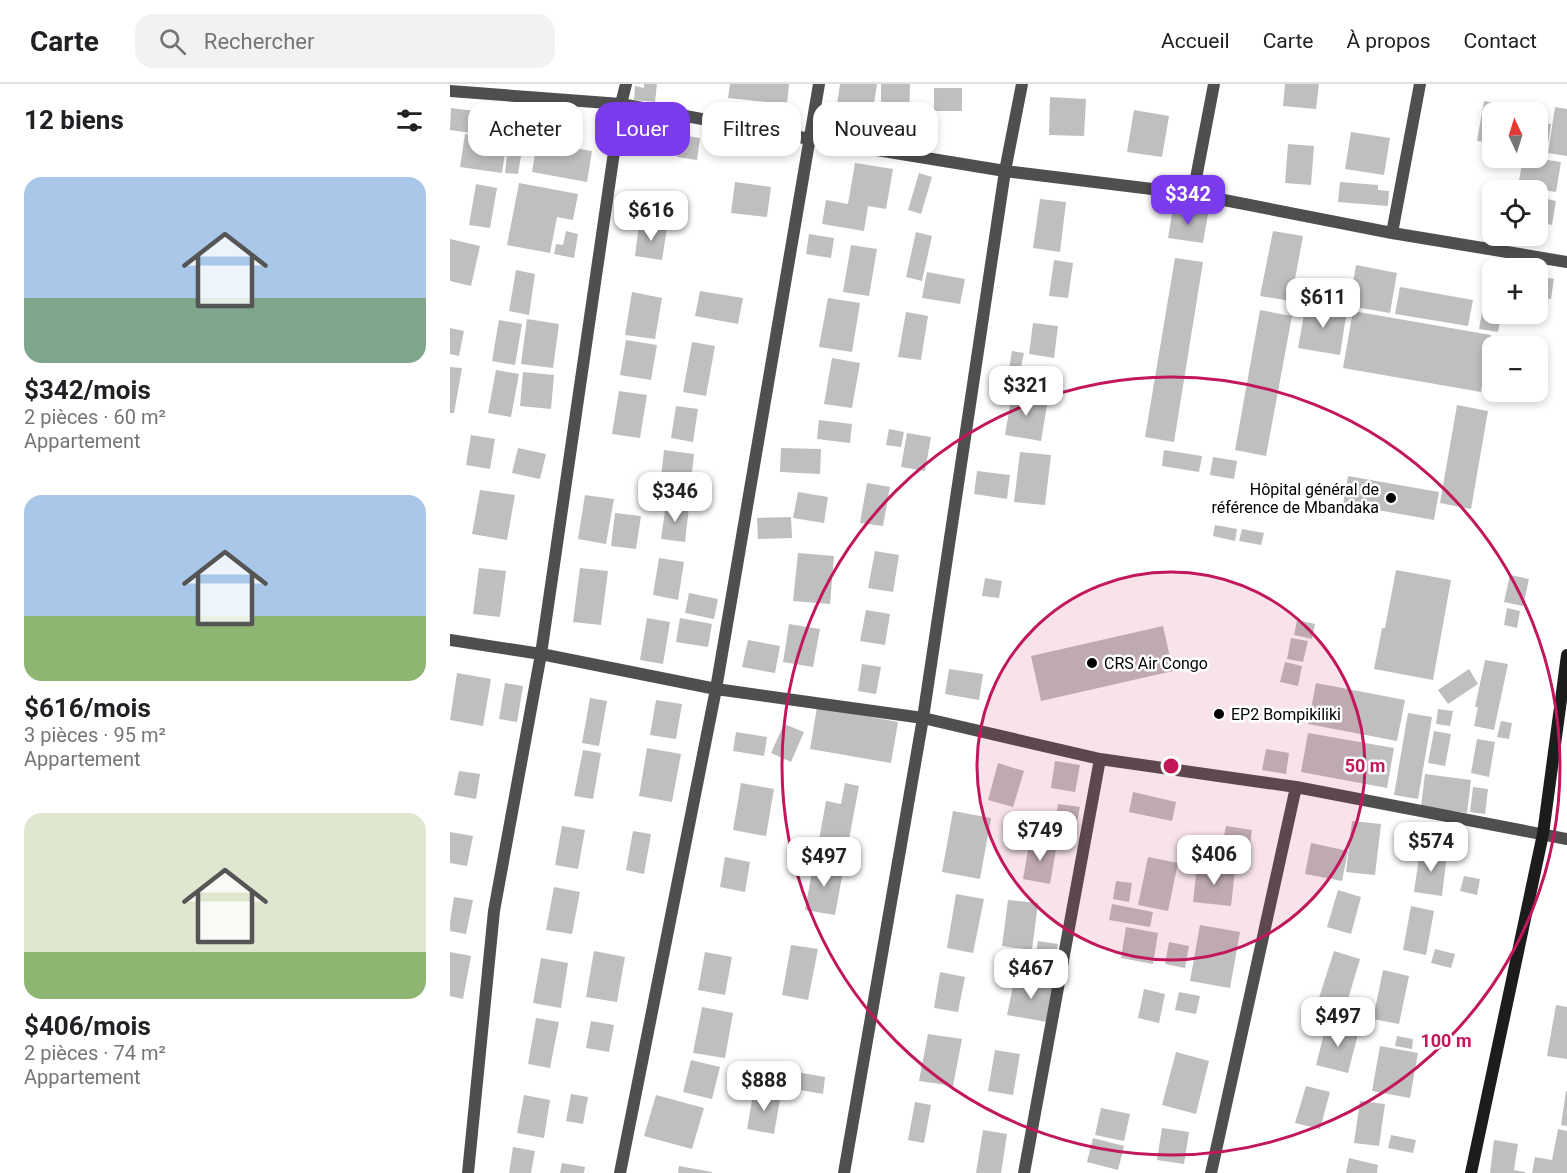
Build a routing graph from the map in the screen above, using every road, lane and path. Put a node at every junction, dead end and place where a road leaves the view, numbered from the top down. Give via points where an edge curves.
1 (626, 84) edge
2 (819, 84) edge
3 (1022, 84) edge
4 (1214, 84) edge
5 (1420, 84) edge
6 (450, 91) edge
7 (595, 102) edge
8 (622, 102) edge
9 (690, 117) edge
10 (810, 139) junction
11 (613, 156) edge
12 (1005, 171) junction
13 (1192, 194) junction
14 (1392, 233) junction
15 (1567, 262) edge
16 (450, 640) edge
17 (541, 654) junction
18 (1567, 655) edge
19 (716, 689) junction
20 (923, 718) junction
21 (1100, 759) junction
22 (1296, 787) junction
23 (1543, 834) junction
24 (1567, 839) edge
25 (468, 1173) edge
26 (620, 1173) edge
27 (844, 1173) edge
28 (1024, 1173) edge
29 (1211, 1173) edge
30 (1471, 1173) edge

1 - 8 street
2 - 10 street
3 - 12 street
4 - 13 street
5 - 14 street
6 - 7 street
9 - 10 street
10 - 12 street
10 - 19 street
11 - 17 street
12 - 13 street
12 - 20 street
13 - 14 street
14 - 15 street
16 - 17 street
17 - 19 street
17 - 25 street via 494,911
18 - 23 street
19 - 20 street
19 - 26 street
20 - 21 street
20 - 27 street
21 - 22 street
21 - 28 street
22 - 23 street
22 - 29 street
23 - 24 street
23 - 30 street

